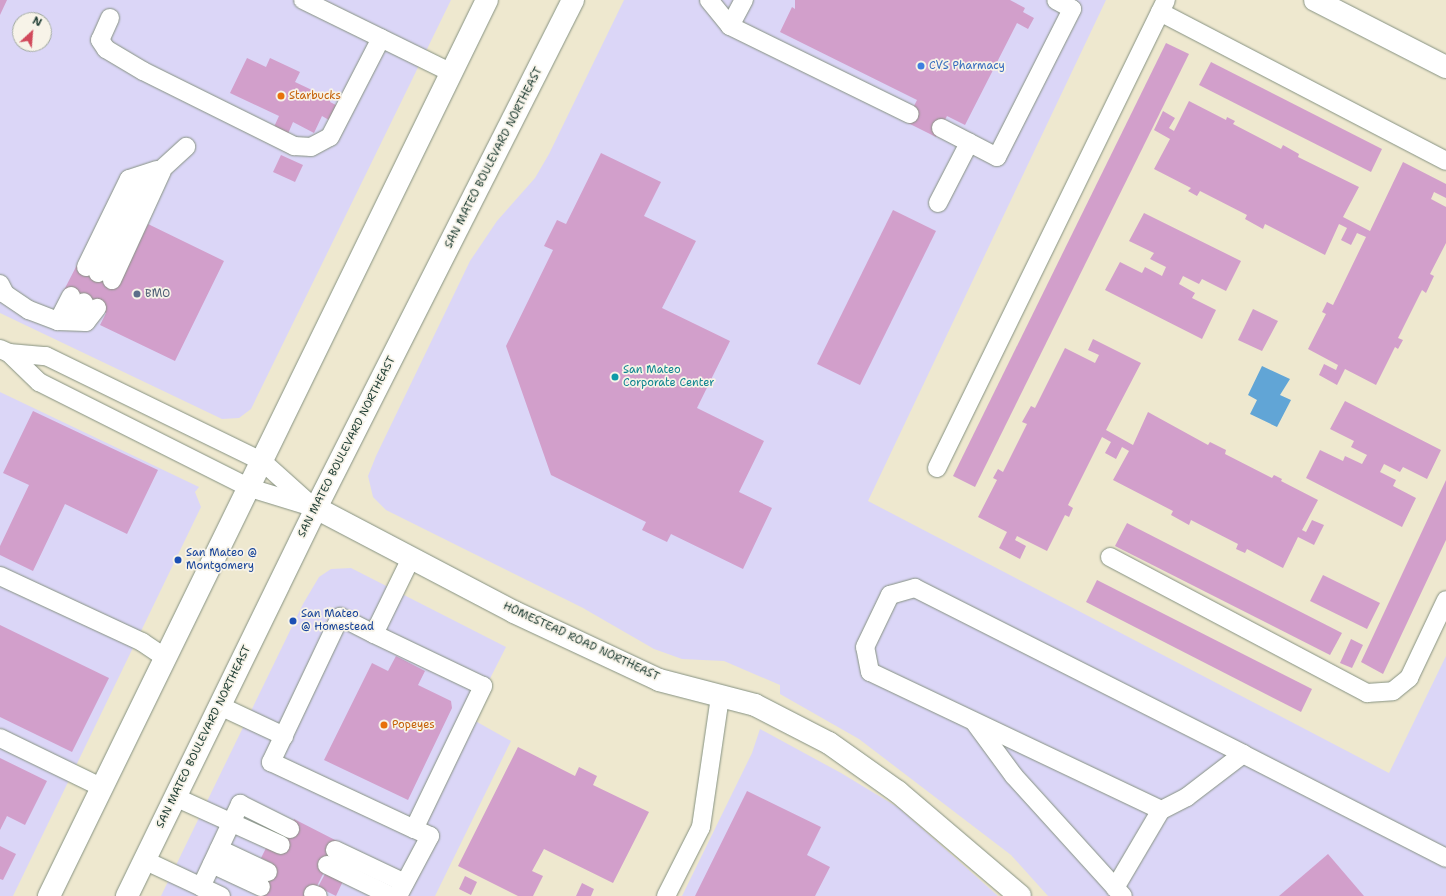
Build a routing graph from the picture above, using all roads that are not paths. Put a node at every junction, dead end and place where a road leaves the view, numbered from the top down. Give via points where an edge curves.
1 (303, 0) edge
2 (487, 0) edge
3 (573, 0) edge
4 (709, 0) edge
5 (744, 0) edge
6 (1056, 0) edge
7 (1316, 0) edge
8 (1074, 4) edge
9 (1163, 6) edge
10 (110, 18) dead end
11 (730, 26) junction
12 (381, 38) junction
13 (1446, 67) edge
14 (452, 74) junction
15 (910, 114) dead end
16 (941, 128) dead end
17 (969, 143) junction
18 (186, 148) dead end
19 (1446, 161) edge
20 (938, 203) dead end
21 (99, 273) dead end
22 (0, 284) edge
23 (84, 302) dead end
24 (5, 351) edge
25 (263, 462) junction
26 (937, 468) dead end
27 (250, 488) junction
28 (316, 508) junction
29 (1110, 557) dead end
30 (410, 558) junction
31 (0, 576) edge
32 (1446, 600) edge
33 (374, 634) junction
34 (166, 658) junction
35 (720, 696) junction
36 (220, 706) junction
37 (973, 721) junction
38 (284, 736) junction
39 (0, 738) edge
40 (1243, 754) junction
41 (102, 788) junction
42 (175, 797) junction
43 (1161, 810) junction
44 (232, 823) junction
45 (290, 829) dead end
46 (414, 829) junction
47 (281, 845) dead end
48 (216, 857) junction
49 (1446, 858) edge
50 (144, 860) junction
51 (265, 880) dead end
52 (201, 887) junction
53 (401, 890) edge
54 (1119, 892) edge
55 (49, 896) edge
56 (127, 896) edge
57 (221, 896) edge
58 (391, 896) edge
59 (666, 896) edge
60 (1020, 896) edge

1 - 12 lane
2 - 14 main road
3 - 28 main road, SAN MATEO BOULEVARD NORTHEAST
4 - 11 lane
5 - 11 lane
6 - 8 lane
7 - 13 main road
8 - 17 lane via 997,158
9 - 19 lane
9 - 26 lane
10 - 12 lane via 100,40 106,49 143,71 294,146 311,146 330,137
11 - 15 lane
12 - 14 lane
14 - 25 main road
16 - 17 lane
17 - 20 lane
18 - 21 lane via 139,190
22 - 23 lane via 5,294 29,310 58,321 78,315
24 - 25 lane via 46,356
24 - 27 lane via 39,382
25 - 27 main road
25 - 28 lane
27 - 28 lane
27 - 34 main road
28 - 30 main road, HOMESTEAD ROAD NORTHEAST
28 - 36 main road, SAN MATEO BOULEVARD NORTHEAST
29 - 32 lane via 1367,693 1393,691 1409,678
30 - 33 lane
30 - 35 main road, HOMESTEAD ROAD NORTHEAST via 514,612 659,680
31 - 34 lane via 142,642
33 - 38 lane via 340,617
33 - 46 lane via 483,686
34 - 41 main road
35 - 59 lane via 701,827
35 - 60 main road, HOMESTEAD ROAD NORTHEAST via 755,705 829,743 898,792
36 - 38 lane
36 - 42 main road, SAN MATEO BOULEVARD NORTHEAST
37 - 40 lane via 870,672 865,647 890,595 916,588
37 - 43 lane
37 - 54 lane via 1014,776
38 - 46 lane via 272,762
39 - 41 lane
40 - 43 lane via 1187,797
40 - 49 lane
41 - 55 main road
42 - 44 lane
42 - 50 main road, SAN MATEO BOULEVARD NORTHEAST
43 - 54 lane
44 - 45 lane via 240,804
44 - 47 lane
44 - 48 lane
46 - 53 lane via 430,836
48 - 51 lane
48 - 52 lane
50 - 52 lane
50 - 56 main road, SAN MATEO BOULEVARD NORTHEAST
52 - 57 lane
53 - 58 lane via 331,857

